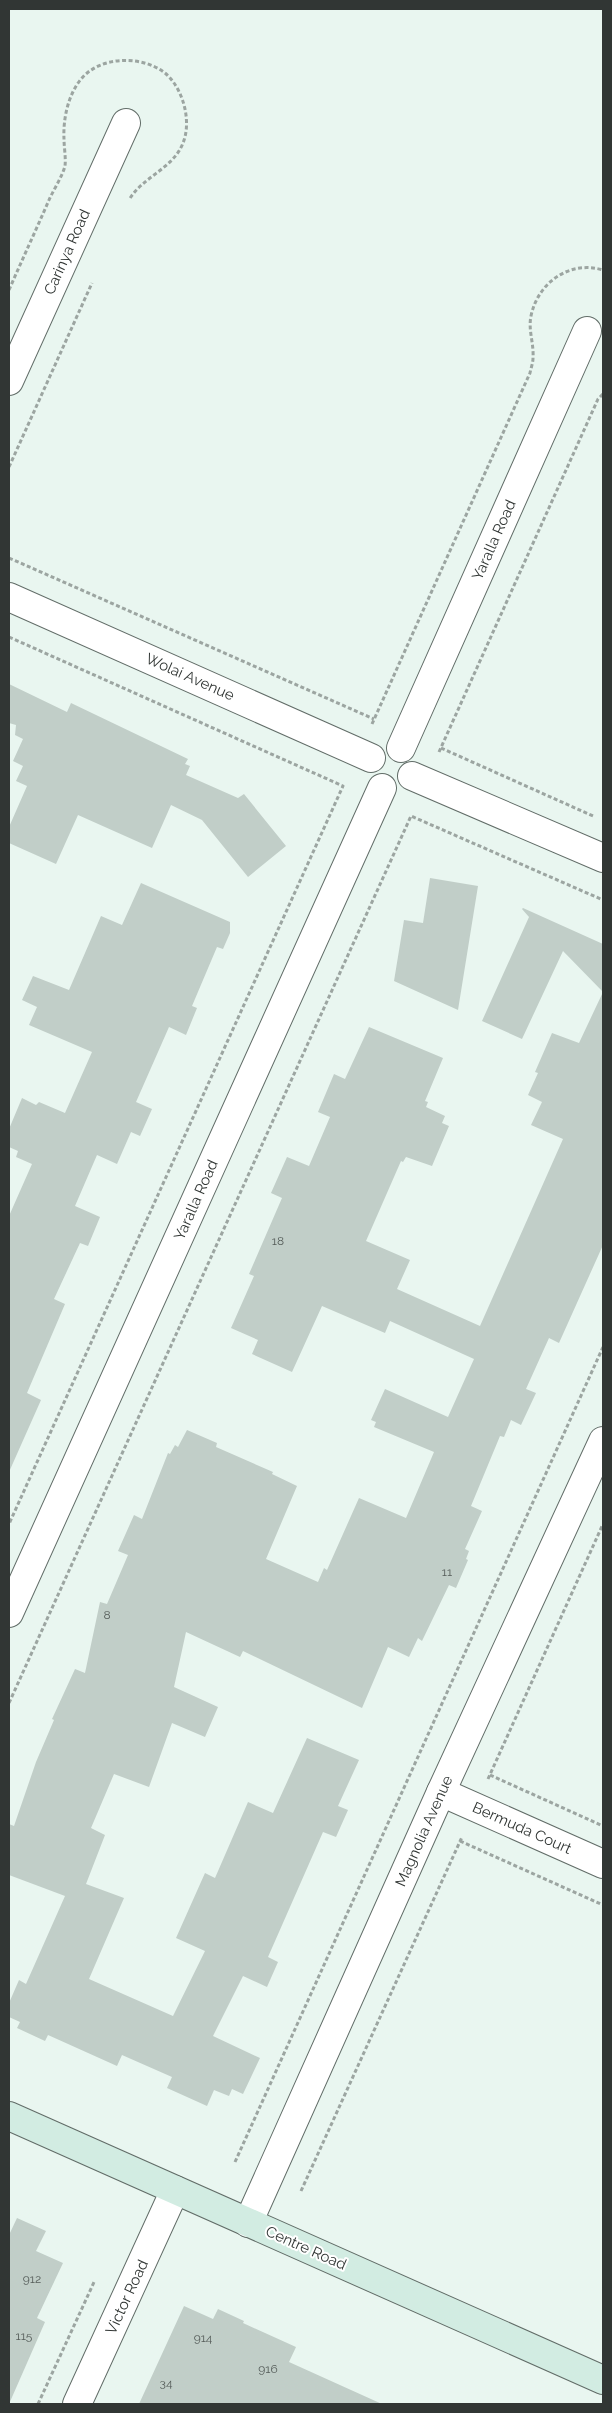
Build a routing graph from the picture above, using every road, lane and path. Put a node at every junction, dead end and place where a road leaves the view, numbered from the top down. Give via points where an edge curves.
1 (126, 122) dead end
2 (603, 270) edge
3 (587, 332) dead end
4 (9, 381) edge
5 (603, 394) edge
6 (9, 558) edge
7 (9, 597) edge
8 (9, 637) edge
9 (374, 719) junction
10 (406, 738) junction
11 (441, 748) junction
12 (371, 758) junction
13 (412, 776) junction
14 (382, 788) junction
15 (594, 816) dead end
16 (603, 858) edge
17 (603, 900) edge
18 (603, 1347) edge
19 (603, 1442) edge
20 (9, 1524) edge
21 (603, 1524) edge
22 (17, 1574) edge
23 (9, 1613) edge
24 (9, 1703) edge
25 (490, 1775) junction
26 (441, 1792) junction
27 (475, 1808) junction
28 (603, 1826) edge
29 (460, 1841) junction
30 (603, 1864) edge
31 (603, 1905) edge
32 (9, 2116) edge
33 (235, 2162) dead end
34 (176, 2190) junction
35 (301, 2191) dead end
36 (248, 2223) junction
37 (99, 2273) dead end
38 (603, 2380) edge
39 (38, 2404) edge
40 (77, 2404) edge

1 - 4 street, Carinya Road
2 - 9 path via 574,269 555,276 541,292 531,314 533,357 530,373
3 - 10 street, Yaralla Road
5 - 11 path
6 - 9 path
7 - 12 street, Wolai Avenue
8 - 20 path via 343,786
9 - 10 path
10 - 11 path
10 - 12 street via 381,748
10 - 13 street via 407,751 414,763
11 - 15 path
12 - 14 street via 372,778
13 - 14 street via 403,787
13 - 16 street
14 - 22 street, Yaralla Road
17 - 24 path via 411,816
18 - 33 path
19 - 26 street, Magnolia Avenue
21 - 25 path
22 - 23 street, Yaralla Road
25 - 27 path
25 - 28 path
26 - 27 street, Bermuda Court
26 - 36 street, Magnolia Avenue
27 - 29 path
27 - 30 street, Bermuda Court
29 - 31 path
29 - 35 path
32 - 34 main road, Centre Road
34 - 36 main road, Centre Road
34 - 40 street, Victor Road
36 - 38 main road, Centre Road
37 - 39 path

